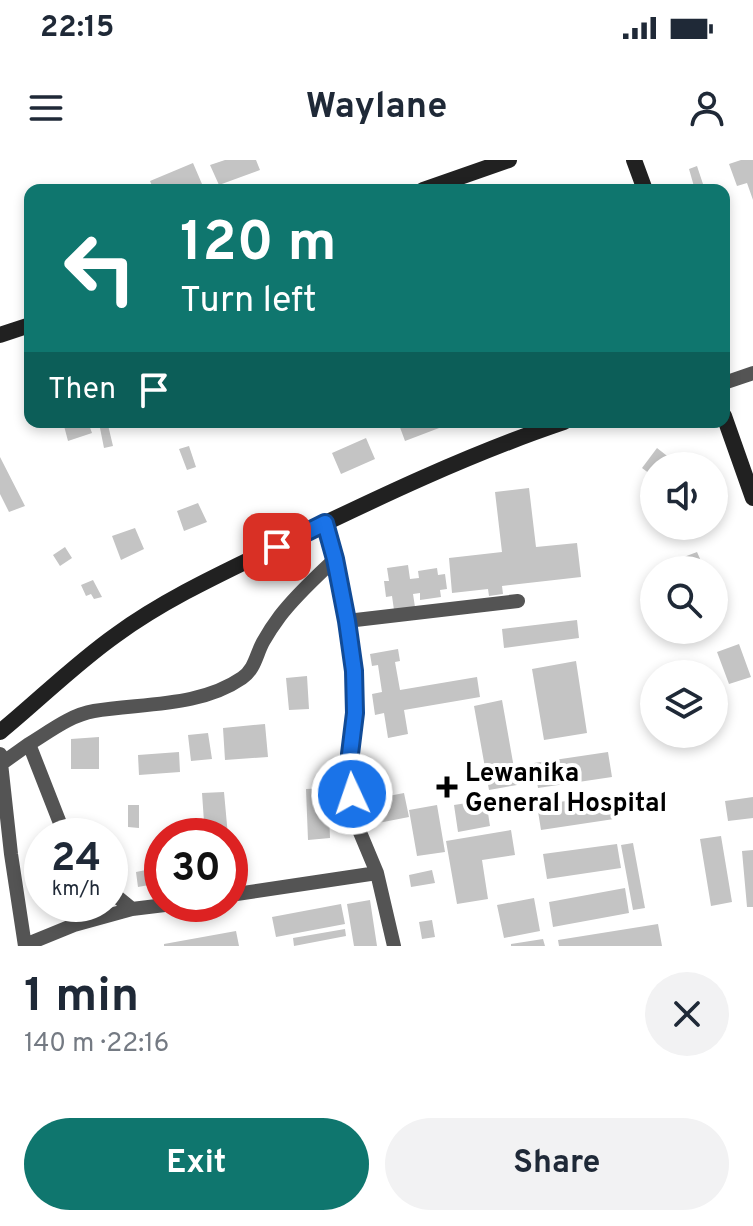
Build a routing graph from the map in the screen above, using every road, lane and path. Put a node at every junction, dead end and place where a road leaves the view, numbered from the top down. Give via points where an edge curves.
1 (509, 160) edge
2 (634, 160) edge
3 (440, 184) edge
4 (643, 184) edge
5 (24, 327) edge
6 (0, 335) edge
7 (753, 373) edge
8 (730, 381) edge
9 (548, 428) edge
10 (728, 428) edge
11 (753, 498) edge
12 (325, 523) junction
13 (335, 559) junction
14 (518, 601) dead end
15 (347, 621) junction
16 (0, 732) edge
17 (29, 744) junction
18 (1, 759) edge
19 (58, 818) edge
20 (377, 873) junction
21 (248, 892) edge
22 (128, 906) edge
23 (144, 908) edge
24 (132, 909) junction
25 (25, 946) edge
26 (394, 946) edge

1 - 3 street
2 - 4 street
5 - 6 street
7 - 8 street
9 - 12 street
10 - 11 street
12 - 13 street
12 - 16 street via 205,582 117,634
13 - 15 street
13 - 17 street via 281,615 251,671 227,687 75,716
14 - 15 street
15 - 20 street via 354,671 352,794 359,830
17 - 18 street
17 - 19 street
18 - 25 street
20 - 21 street
20 - 26 street
22 - 24 street
23 - 24 street
24 - 25 street

